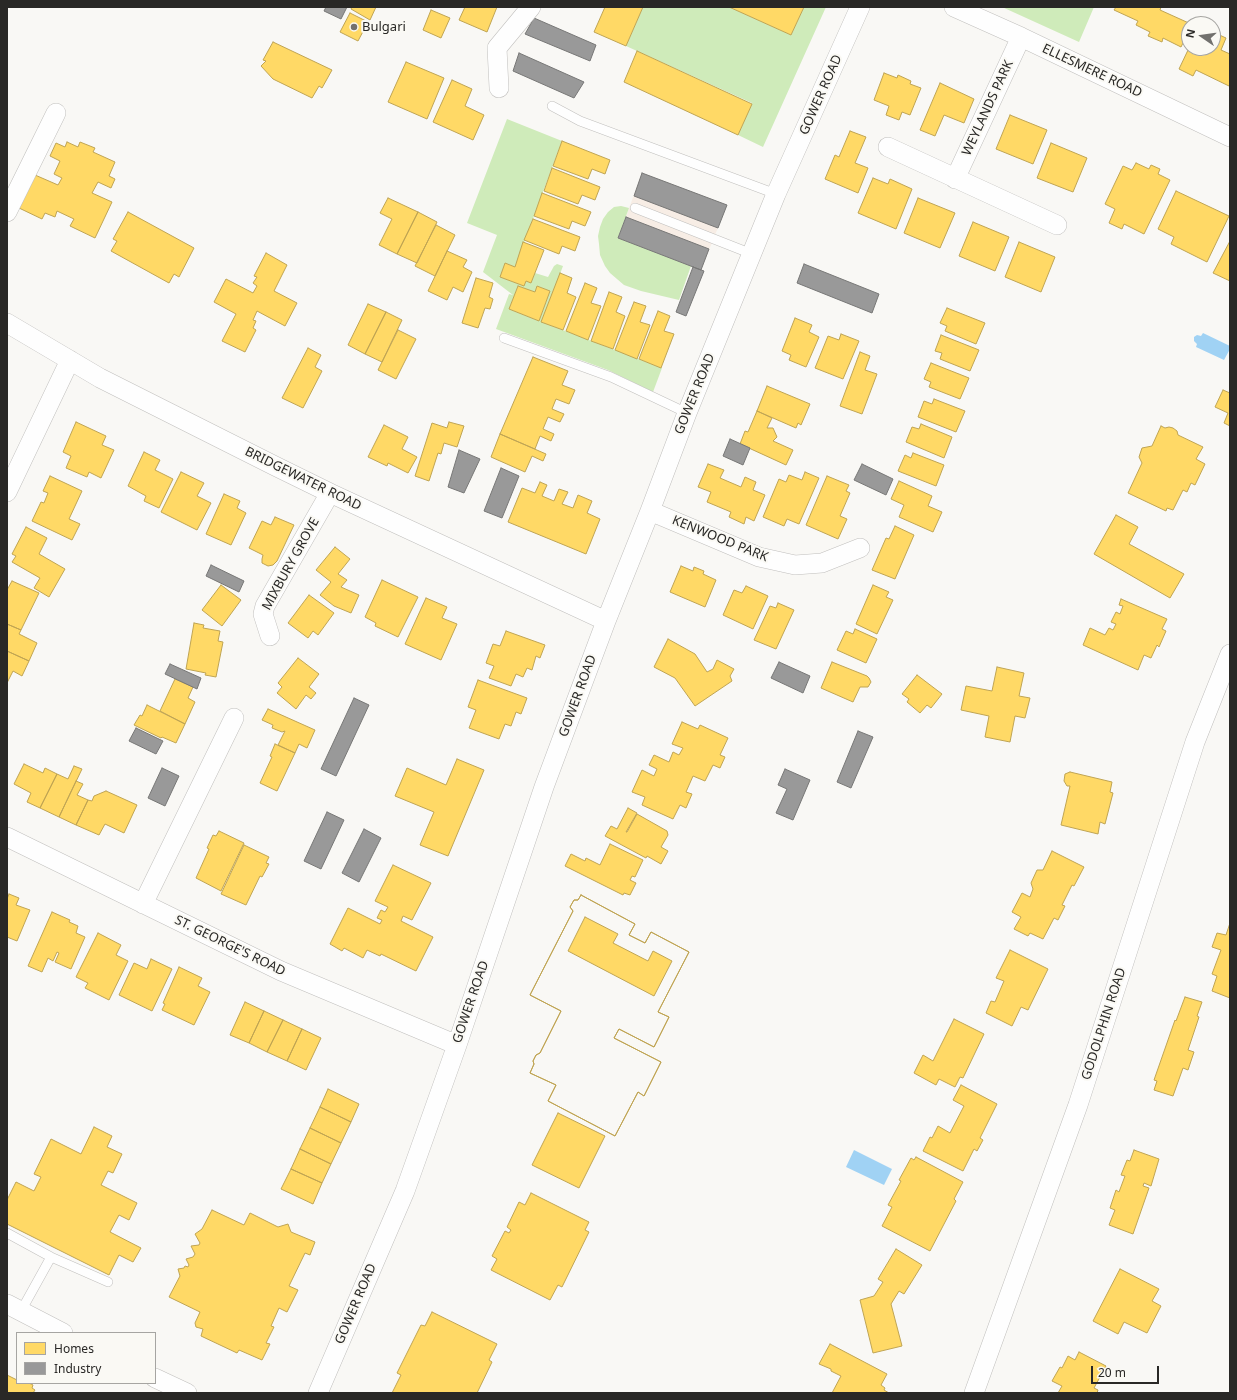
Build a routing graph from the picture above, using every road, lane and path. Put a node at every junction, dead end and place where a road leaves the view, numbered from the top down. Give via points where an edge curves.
1 (531, 7) edge
2 (860, 7) edge
3 (954, 7) edge
4 (1020, 37) junction
5 (499, 88) dead end
6 (552, 106) dead end
7 (56, 113) dead end
8 (1230, 137) edge
9 (888, 147) dead end
10 (955, 179) junction
11 (776, 194) junction
12 (635, 208) dead end
13 (7, 212) edge
14 (1057, 225) dead end
15 (752, 254) junction
16 (7, 323) edge
17 (504, 338) dead end
18 (70, 360) junction
19 (687, 413) junction
20 (7, 492) edge
21 (330, 493) junction
22 (650, 511) junction
23 (860, 548) dead end
24 (606, 622) junction
25 (270, 636) dead end
26 (1230, 654) edge
27 (234, 718) dead end
28 (7, 837) edge
29 (142, 904) junction
30 (457, 1046) junction
31 (7, 1233) edge
32 (51, 1257) junction
33 (108, 1282) dead end
34 (14, 1308) edge
35 (61, 1332) edge
36 (156, 1378) edge
37 (187, 1393) edge
38 (318, 1393) edge
39 (974, 1393) edge

1 - 5 street via 497,48
2 - 11 street, GOWER ROAD
3 - 4 street, ELLESMERE ROAD
4 - 8 street, ELLESMERE ROAD
4 - 10 street, WEYLANDS PARK
6 - 11 lane via 580,121
7 - 13 street
9 - 10 street
10 - 14 street
11 - 15 street, GOWER ROAD
12 - 15 lane
15 - 19 street, GOWER ROAD
16 - 18 street, BRIDGEWATER ROAD
17 - 19 lane via 611,377
18 - 20 street
18 - 21 street, BRIDGEWATER ROAD via 100,378
19 - 22 street, GOWER ROAD
21 - 24 street, BRIDGEWATER ROAD
21 - 25 street, MIXBURY GROVE via 266,606 263,614
22 - 23 street, KENWOOD PARK via 759,557 795,565 822,563
22 - 24 street, GOWER ROAD
24 - 30 street, GOWER ROAD via 544,787
26 - 39 street, GODOLPHIN ROAD via 1195,742 1078,1105
27 - 29 street
28 - 29 street, ST. GEORGE'S ROAD
29 - 30 street, ST. GEORGE'S ROAD via 281,971
30 - 38 street, GOWER ROAD via 405,1191
31 - 32 lane
32 - 33 lane
32 - 34 lane
34 - 35 street
36 - 37 street

